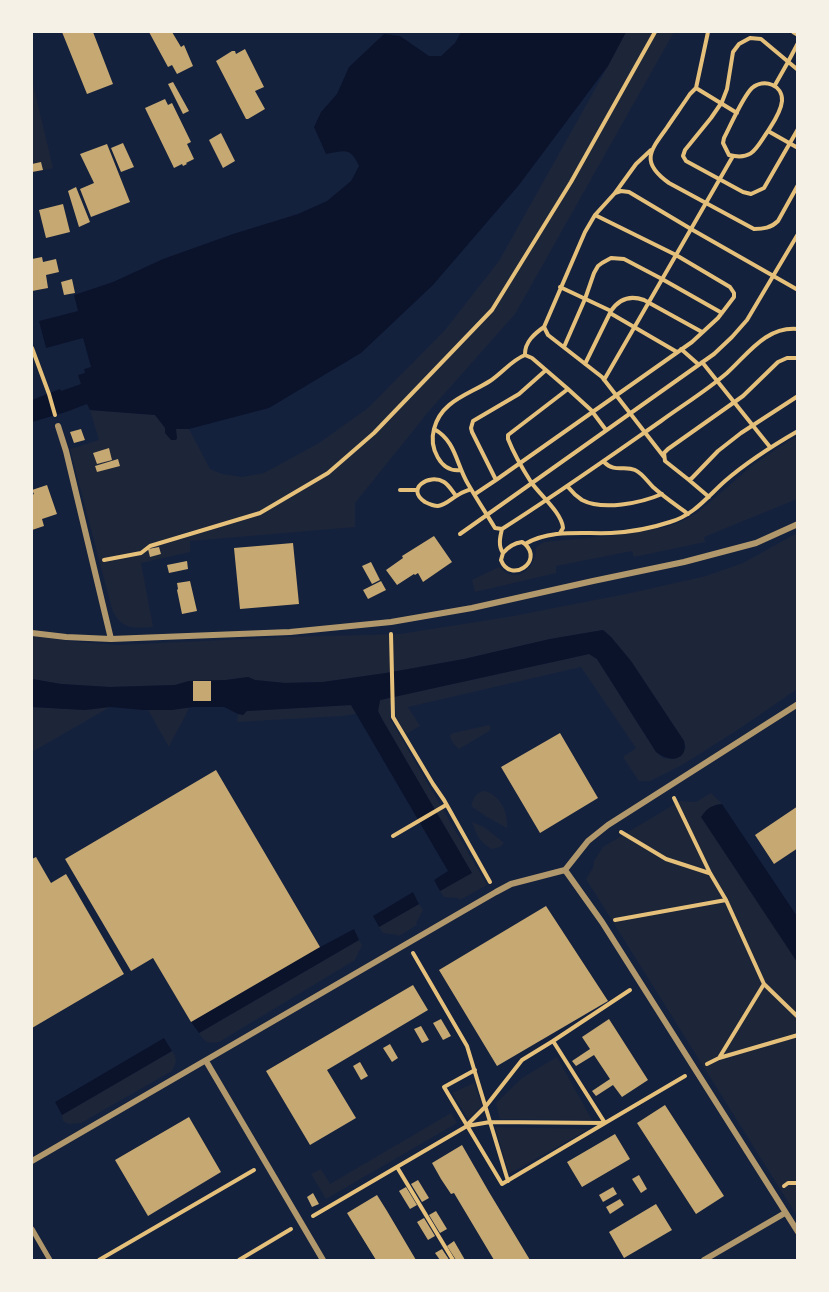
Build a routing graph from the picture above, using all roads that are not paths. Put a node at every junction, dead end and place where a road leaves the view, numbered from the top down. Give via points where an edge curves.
1 (58, 426) dead end
2 (798, 524) edge
3 (32, 633) edge
4 (111, 639) junction
5 (798, 704) edge
6 (565, 870) junction
7 (206, 1061) junction
8 (32, 1161) edge
9 (785, 1213) junction
10 (32, 1229) edge
11 (798, 1232) edge
12 (50, 1260) edge
13 (322, 1260) edge
14 (704, 1260) edge

1 - 4 street
2 - 4 street via 756,543 684,562 391,622 290,632
3 - 4 street
5 - 6 street via 608,825 588,841
6 - 7 street via 511,884
6 - 9 street via 602,922
7 - 8 street
7 - 13 street
9 - 11 street
9 - 14 street
10 - 12 street

